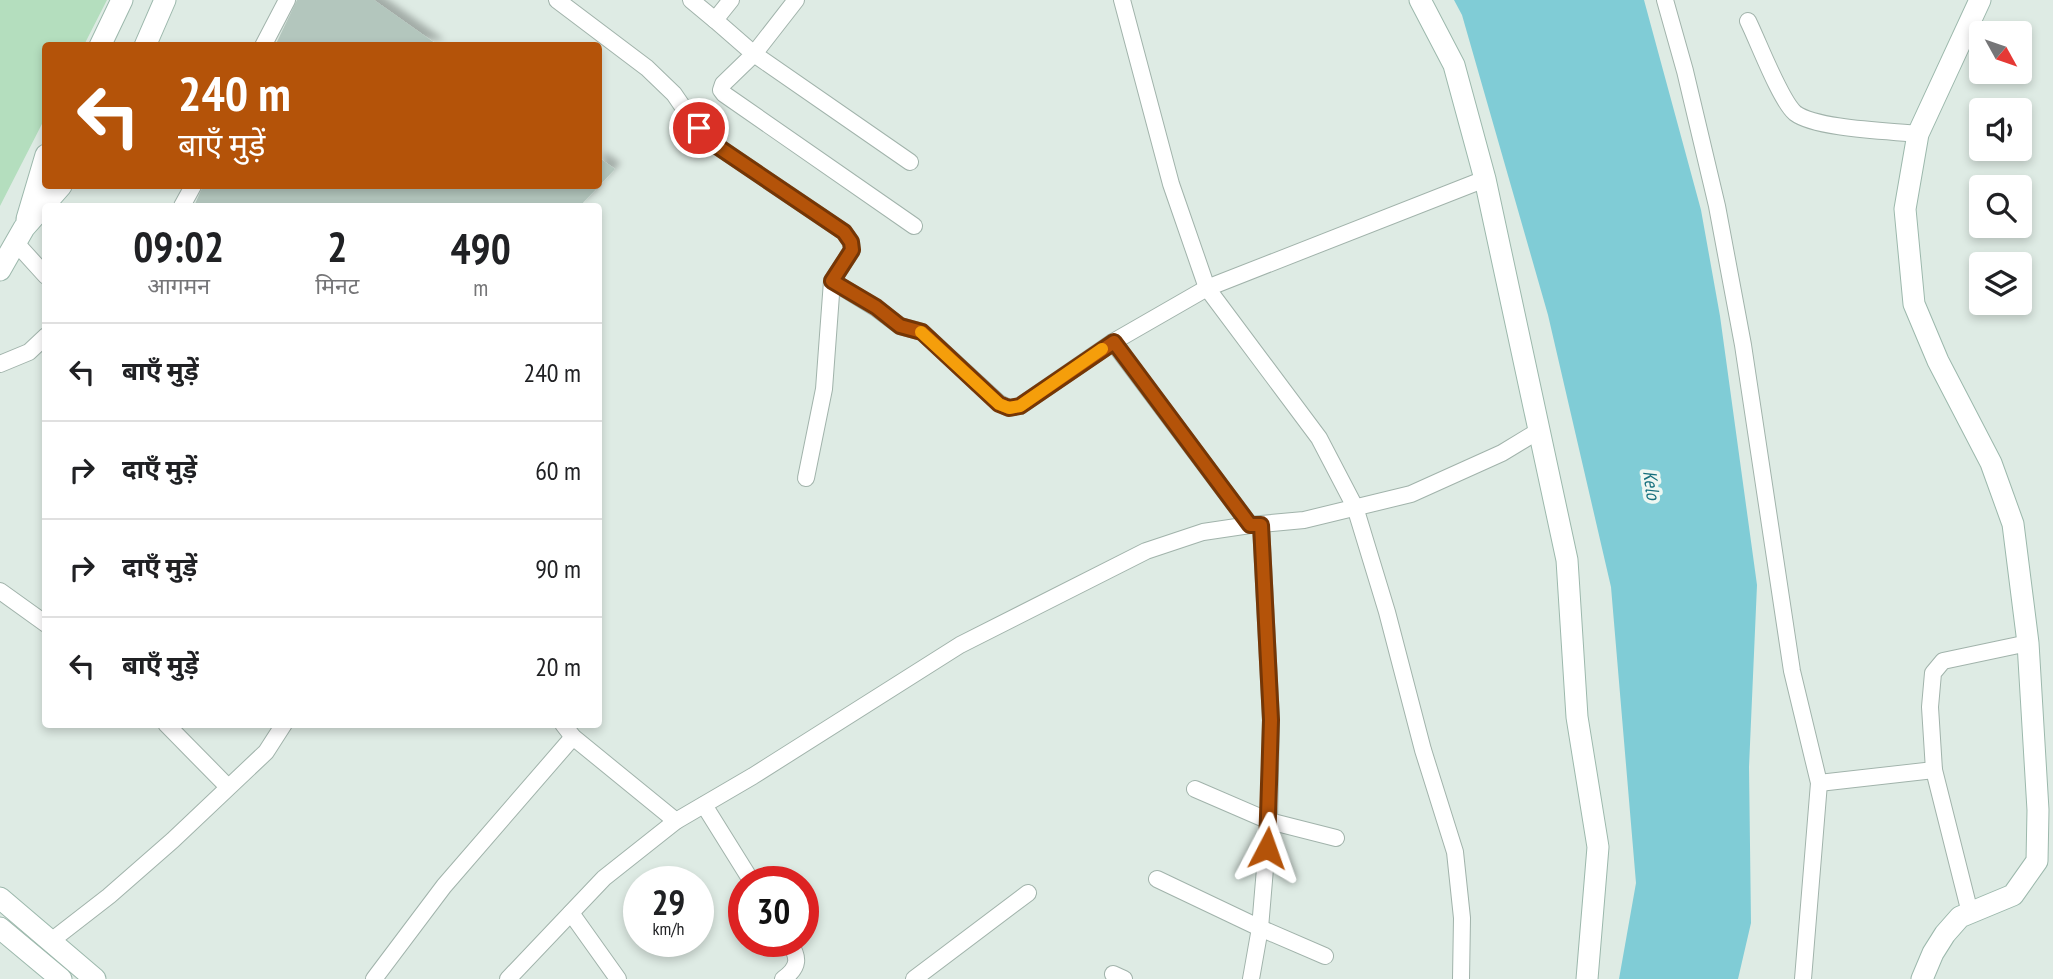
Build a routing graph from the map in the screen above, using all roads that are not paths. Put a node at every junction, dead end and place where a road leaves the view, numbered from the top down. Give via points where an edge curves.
1 (122, 0) edge
2 (165, 0) edge
3 (287, 0) edge
4 (557, 0) edge
5 (691, 0) edge
6 (731, 0) edge
7 (796, 0) edge
8 (1122, 0) edge
9 (1420, 0) edge
10 (1665, 0) edge
11 (1980, 0) edge
12 (715, 20) junction
13 (1748, 21) dead end
14 (102, 42) edge
15 (147, 42) edge
16 (265, 42) edge
17 (754, 54) junction
18 (1918, 134) junction
19 (910, 162) dead end
20 (42, 167) edge
21 (1485, 180) junction
22 (58, 189) edge
23 (47, 203) edge
24 (42, 209) edge
25 (914, 226) dead end
26 (20, 235) junction
27 (0, 270) edge
28 (42, 270) edge
29 (832, 281) junction
30 (1208, 288) junction
31 (42, 340) edge
32 (1114, 342) junction
33 (0, 364) edge
34 (1540, 430) junction
35 (806, 478) dead end
36 (1355, 507) junction
37 (1256, 525) junction
38 (0, 591) edge
39 (42, 621) edge
40 (2028, 643) junction
41 (170, 728) edge
42 (281, 728) edge
43 (568, 731) edge
44 (1934, 770) junction
45 (1819, 783) junction
46 (228, 787) junction
47 (1195, 789) dead end
48 (704, 805) junction
49 (2046, 816) edge
50 (676, 821) junction
51 (1269, 821) junction
52 (1336, 838) dead end
53 (2045, 858) edge
54 (742, 866) edge
55 (1157, 879) dead end
56 (1028, 894) dead end
57 (0, 898) edge
58 (571, 913) junction
59 (1970, 913) junction
60 (0, 928) edge
61 (1260, 928) junction
62 (51, 942) junction
63 (1325, 956) dead end
64 (797, 957) edge
65 (61, 979) edge
66 (95, 979) edge
67 (374, 979) edge
68 (508, 979) edge
69 (618, 979) edge
70 (783, 979) edge
71 (914, 979) edge
72 (1251, 979) edge
73 (1461, 979) edge
74 (1587, 979) edge
75 (1803, 979) edge
76 (1922, 979) edge

1 - 14 street
2 - 15 street
3 - 16 street
4 - 29 street via 647,68 711,142 844,232 852,250
5 - 12 street
6 - 12 street
7 - 17 street
8 - 30 street via 1171,184
9 - 21 street via 1454,65
10 - 45 street via 1717,206 1745,357 1792,671
11 - 18 street
12 - 17 street
13 - 18 street via 1796,113 1819,124
17 - 19 street
17 - 25 street via 723,84 724,94
18 - 40 street via 1905,209 1914,304 1991,463 2013,524
20 - 26 street
21 - 30 street
21 - 34 street
22 - 23 street
24 - 26 street
26 - 27 street
26 - 28 street
29 - 32 street via 900,326 922,332 999,404 1009,408 1020,406
29 - 35 street via 824,388
30 - 32 street
30 - 36 street via 1320,438
31 - 33 street via 29,352
32 - 37 street
34 - 36 street via 1502,453 1411,494
34 - 74 street via 1567,560 1577,717 1598,846
36 - 37 street via 1304,520
36 - 73 street via 1455,852 1462,918
37 - 48 street via 1203,532 1146,551 960,645
37 - 51 street via 1271,720
38 - 39 street
40 - 44 street via 1943,662 1933,673
40 - 49 street
41 - 46 street
42 - 46 street via 266,752
43 - 50 street
43 - 67 street
44 - 45 street
44 - 59 street
45 - 75 street
46 - 62 street
47 - 51 street
48 - 50 street
48 - 54 street
49 - 53 street
50 - 58 street via 604,878
51 - 52 street
51 - 61 street
53 - 59 street via 2013,895
55 - 61 street
56 - 71 street
57 - 62 street
58 - 68 street
58 - 69 street
59 - 76 street via 1945,934
60 - 65 street
61 - 63 street
61 - 72 street
62 - 66 street
64 - 70 street via 797,964

